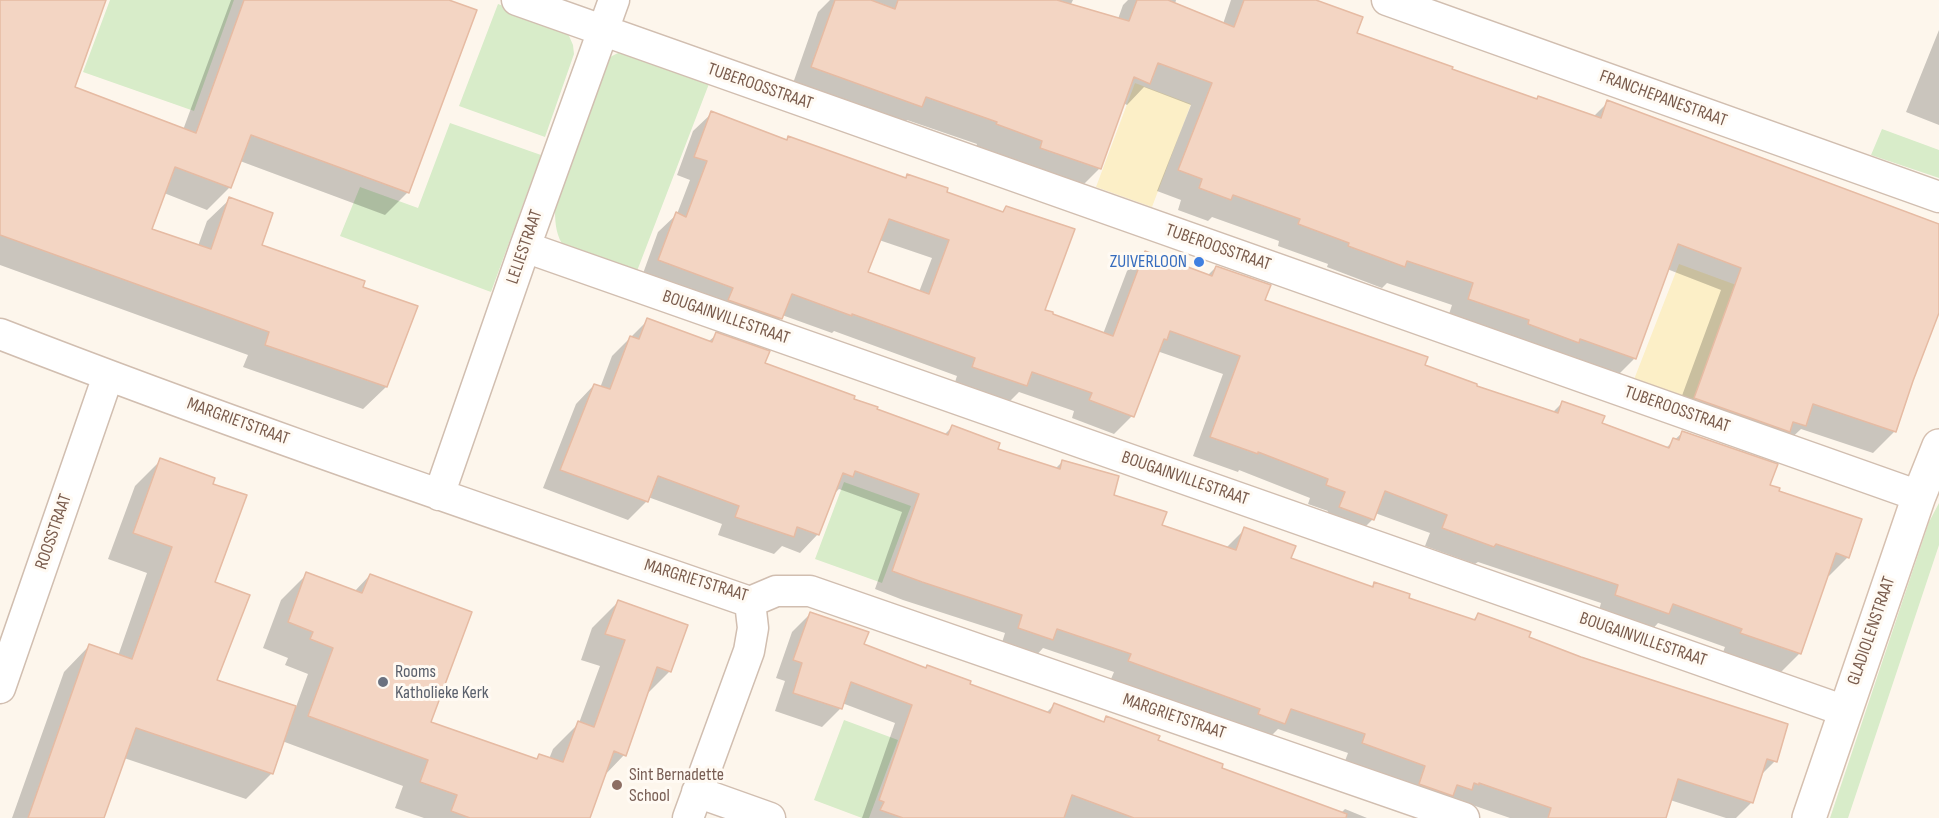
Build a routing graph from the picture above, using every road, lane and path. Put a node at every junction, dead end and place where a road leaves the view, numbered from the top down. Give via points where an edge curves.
1 (518, 0) edge
2 (614, 0) edge
3 (1387, 0) edge
4 (602, 31) junction
5 (1939, 197) edge
6 (525, 247) junction
7 (0, 334) edge
8 (108, 376) junction
9 (1939, 446) edge
10 (440, 495) junction
11 (1919, 496) junction
12 (750, 602) junction
13 (0, 688) edge
14 (1845, 711) junction
15 (692, 805) edge
16 (770, 818) edge
17 (1464, 818) edge
18 (1809, 818) edge

1 - 4 street, TUBEROOSSTRAAT
2 - 4 street, LELIESTRAAT
3 - 5 street, FRANCHEPANESTRAAT
4 - 6 street, LELIESTRAAT
4 - 11 street, TUBEROOSSTRAAT
6 - 10 street, LELIESTRAAT
6 - 14 street, BOUGAINVILLESTRAAT
7 - 8 street, MARGRIETSTRAAT
8 - 10 street, MARGRIETSTRAAT
8 - 13 street, ROOSSTRAAT
9 - 11 street, GLADIOLENSTRAAT
10 - 12 street, MARGRIETSTRAAT
11 - 14 street, GLADIOLENSTRAAT
12 - 15 street via 753,628 749,651
12 - 17 street, MARGRIETSTRAAT via 776,591 810,591
14 - 18 street, GLADIOLENSTRAAT
15 - 16 street

